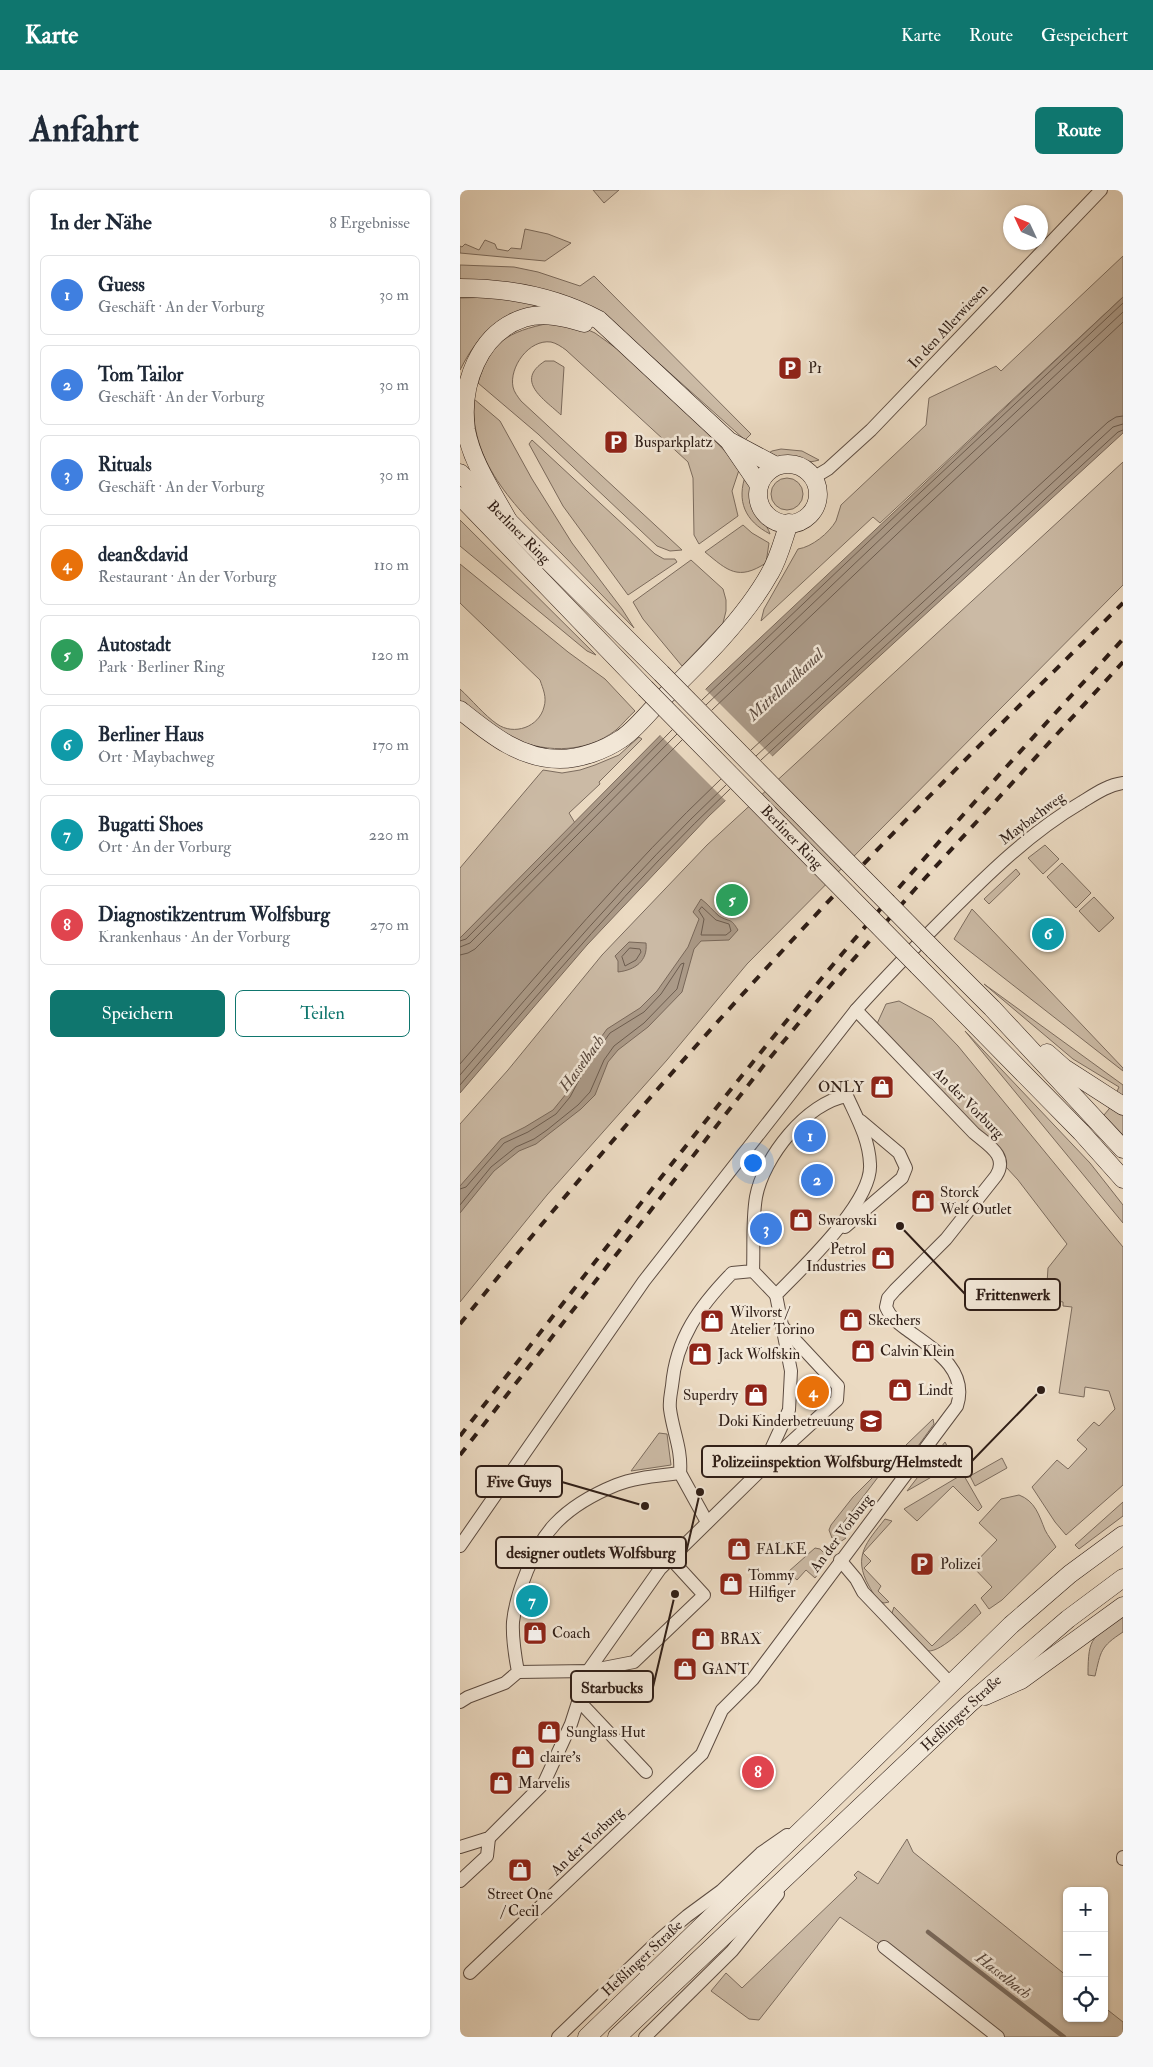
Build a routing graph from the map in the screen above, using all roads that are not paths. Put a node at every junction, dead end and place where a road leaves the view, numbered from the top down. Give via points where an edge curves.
1 (1101, 190) edge
2 (460, 288) edge
3 (630, 349) junction
4 (729, 441) junction
5 (776, 466) junction
6 (460, 473) edge
7 (813, 478) junction
8 (759, 485) junction
9 (460, 496) edge
10 (510, 524) junction
11 (789, 524) junction
12 (460, 710) edge
13 (1123, 783) edge
14 (992, 1008) junction
15 (856, 1010) junction
16 (1123, 1106) edge
17 (857, 1118) junction
18 (1123, 1149) edge
19 (1118, 1172) edge
20 (1123, 1186) edge
21 (833, 1237) junction
22 (753, 1271) junction
23 (776, 1295) junction
24 (783, 1327) junction
25 (762, 1469) junction
26 (680, 1473) junction
27 (708, 1522) junction
28 (1123, 1535) edge
29 (460, 1546) edge
30 (671, 1559) junction
31 (840, 1560) junction
32 (1123, 1578) edge
33 (1123, 1606) edge
34 (588, 1671) junction
35 (518, 1672) junction
36 (950, 1684) junction
37 (464, 1697) edge
38 (578, 1700) junction
39 (969, 1704) junction
40 (646, 1772) dead end
41 (824, 1809) junction
42 (489, 1838) junction
43 (460, 1847) edge
44 (808, 1857) junction
45 (460, 1881) edge
46 (884, 1947) dead end
47 (470, 1973) dead end
48 (558, 2037) edge
49 (586, 2037) edge
50 (617, 2037) edge
51 (645, 2037) edge
52 (998, 2037) edge

1 - 7 street, In den Allerwiesen via 871,430 828,469
2 - 3 main road via 523,293 555,301 599,320
3 - 4 main road
3 - 10 main road via 595,327 550,315 515,322 481,351 466,385 463,404 466,432
4 - 5 main road
4 - 8 main road
5 - 7 main road via 796,465
5 - 8 main road
6 - 10 main road, Berliner Ring
7 - 11 main road via 818,492 815,506 804,519
8 - 11 main road via 758,498 764,511 773,519
9 - 19 main road, Berliner Ring, bridge
10 - 14 main road, Berliner Ring, bridge
11 - 12 main road via 771,572 751,603 692,669 621,739 592,754 561,759 536,756 500,742
13 - 15 street, Maybachweg via 1098,792 1033,834 969,893
14 - 16 main road via 1064,1068
14 - 18 main road, Berliner Ring
15 - 29 street via 644,1281
15 - 31 street, An der Vorburg via 994,1151 1002,1165 946,1239 888,1298 888,1313 948,1362 959,1382 960,1398 951,1415
17 - 21 street via 875,1166 868,1184
17 - 21 street via 899,1152 906,1168 902,1178
17 - 22 street via 847,1096 840,1097 829,1100 810,1113 786,1137 770,1162 756,1196
19 - 20 main road, Berliner Ring
21 - 23 street
22 - 23 street
22 - 26 street via 732,1272 707,1299 683,1337 673,1375 670,1407 681,1457
23 - 24 street
24 - 25 street via 791,1371 789,1410
24 - 25 street via 838,1386 838,1400
25 - 27 street
26 - 27 street
26 - 35 street via 614,1481 576,1506 534,1548 510,1636
27 - 30 street
28 - 36 main road, Heßlinger Straße via 1070,1574
30 - 34 street via 660,1569
30 - 34 street via 704,1595 634,1662
31 - 36 street, Heßlinger Straße via 870,1599
31 - 47 street, An der Vorburg via 752,1679 722,1710 702,1754
32 - 39 main road, Heßlinger Straße via 1068,1619
33 - 39 main road via 1020,1680
34 - 35 street
34 - 38 street
35 - 37 street via 504,1683
36 - 41 main road, Heßlinger Straße
38 - 40 street
38 - 42 street via 571,1724 544,1783
39 - 44 main road, Heßlinger Straße
41 - 48 street, Heßlinger Straße via 761,1853 721,1891 674,1927
41 - 49 main road, Heßlinger Straße
42 - 43 street
42 - 45 street via 486,1856
44 - 50 main road, Heßlinger Straße
44 - 51 street, Heßlinger Straße via 732,1951
46 - 52 street

